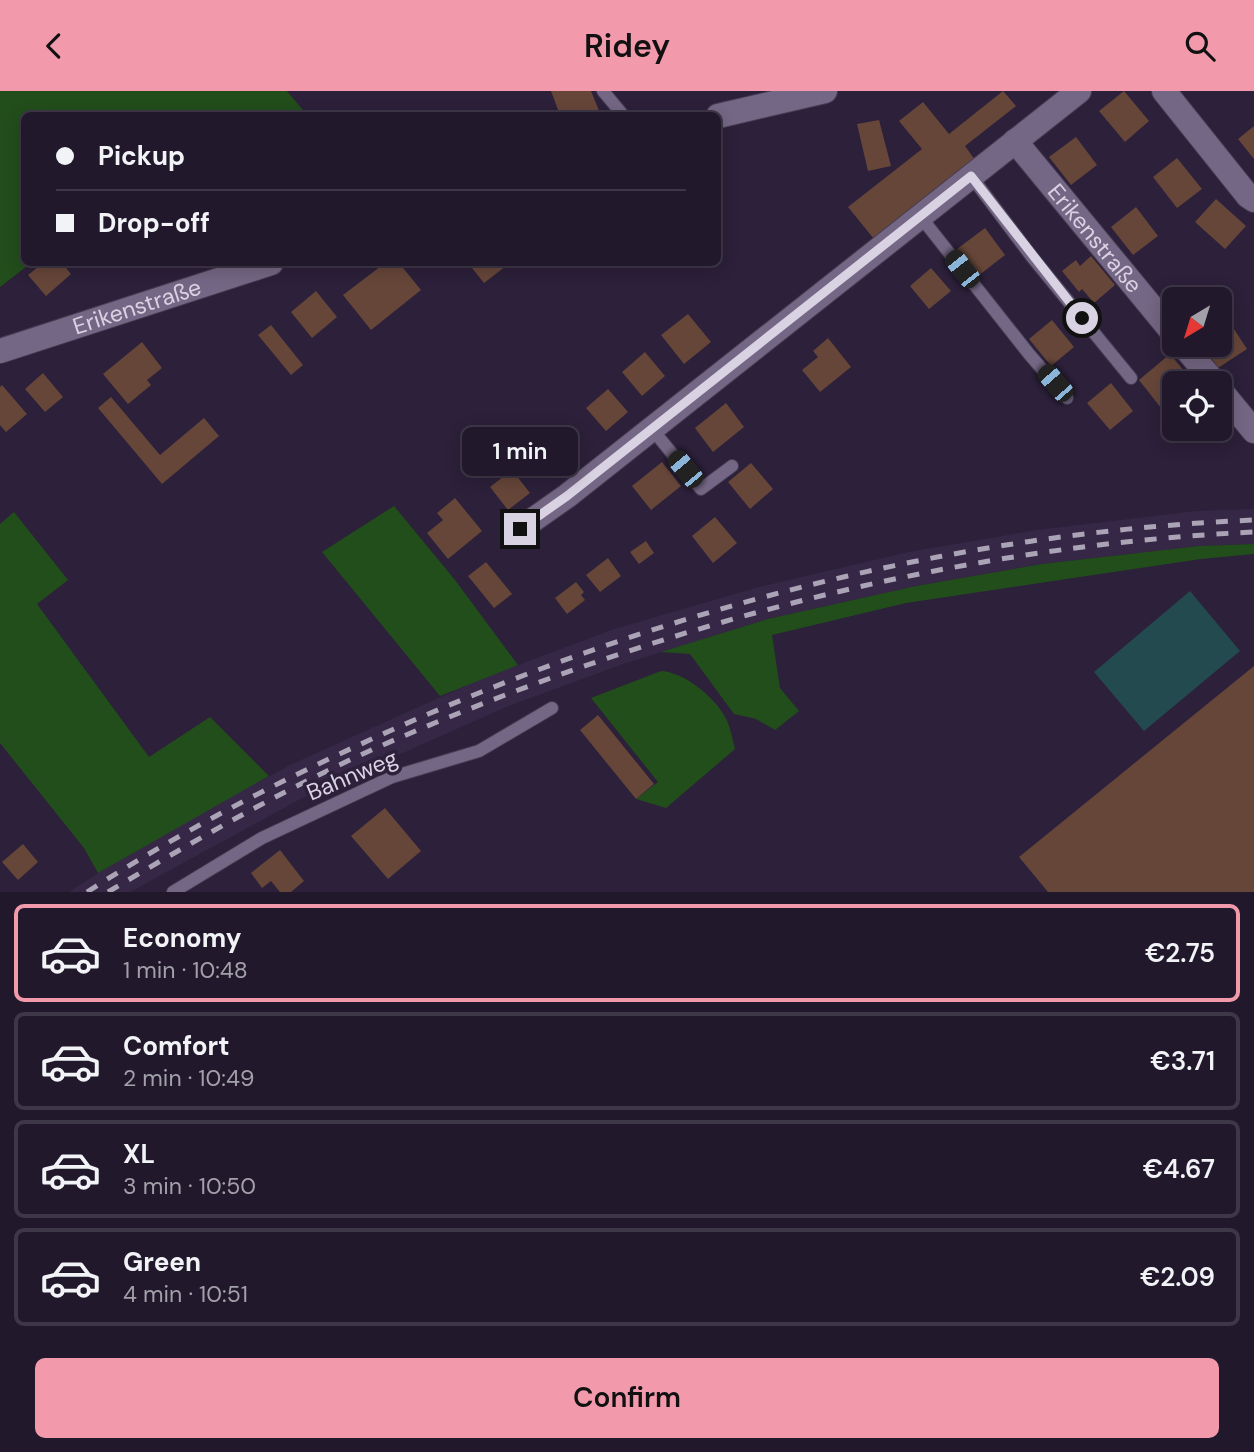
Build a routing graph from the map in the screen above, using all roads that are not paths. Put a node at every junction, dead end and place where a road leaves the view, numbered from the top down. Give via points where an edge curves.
1 (603, 91) edge
2 (734, 91) edge
3 (825, 91) edge
4 (1079, 91) edge
5 (1164, 91) edge
6 (620, 112) edge
7 (719, 112) edge
8 (721, 115) edge
9 (1015, 141) junction
10 (971, 176) junction
11 (1254, 200) edge
12 (920, 216) junction
13 (262, 266) edge
14 (1162, 319) edge
15 (0, 351) edge
16 (1193, 357) edge
17 (1204, 371) edge
18 (1131, 378) dead end
19 (1067, 398) dead end
20 (1232, 404) edge
21 (652, 429) junction
22 (1254, 431) edge
23 (732, 466) dead end
24 (520, 529) dead end
25 (552, 708) dead end
26 (173, 892) edge

1 - 6 lane
2 - 7 street
3 - 8 street
4 - 9 street
5 - 11 street
9 - 10 street
9 - 14 street, Erikenstraße
10 - 12 street
10 - 18 lane
12 - 19 lane
12 - 21 street
13 - 15 street, Erikenstraße
16 - 17 street
20 - 22 street
21 - 23 lane via 701,489
21 - 24 street
25 - 26 lane, Bahnweg via 480,751 393,777 262,838

